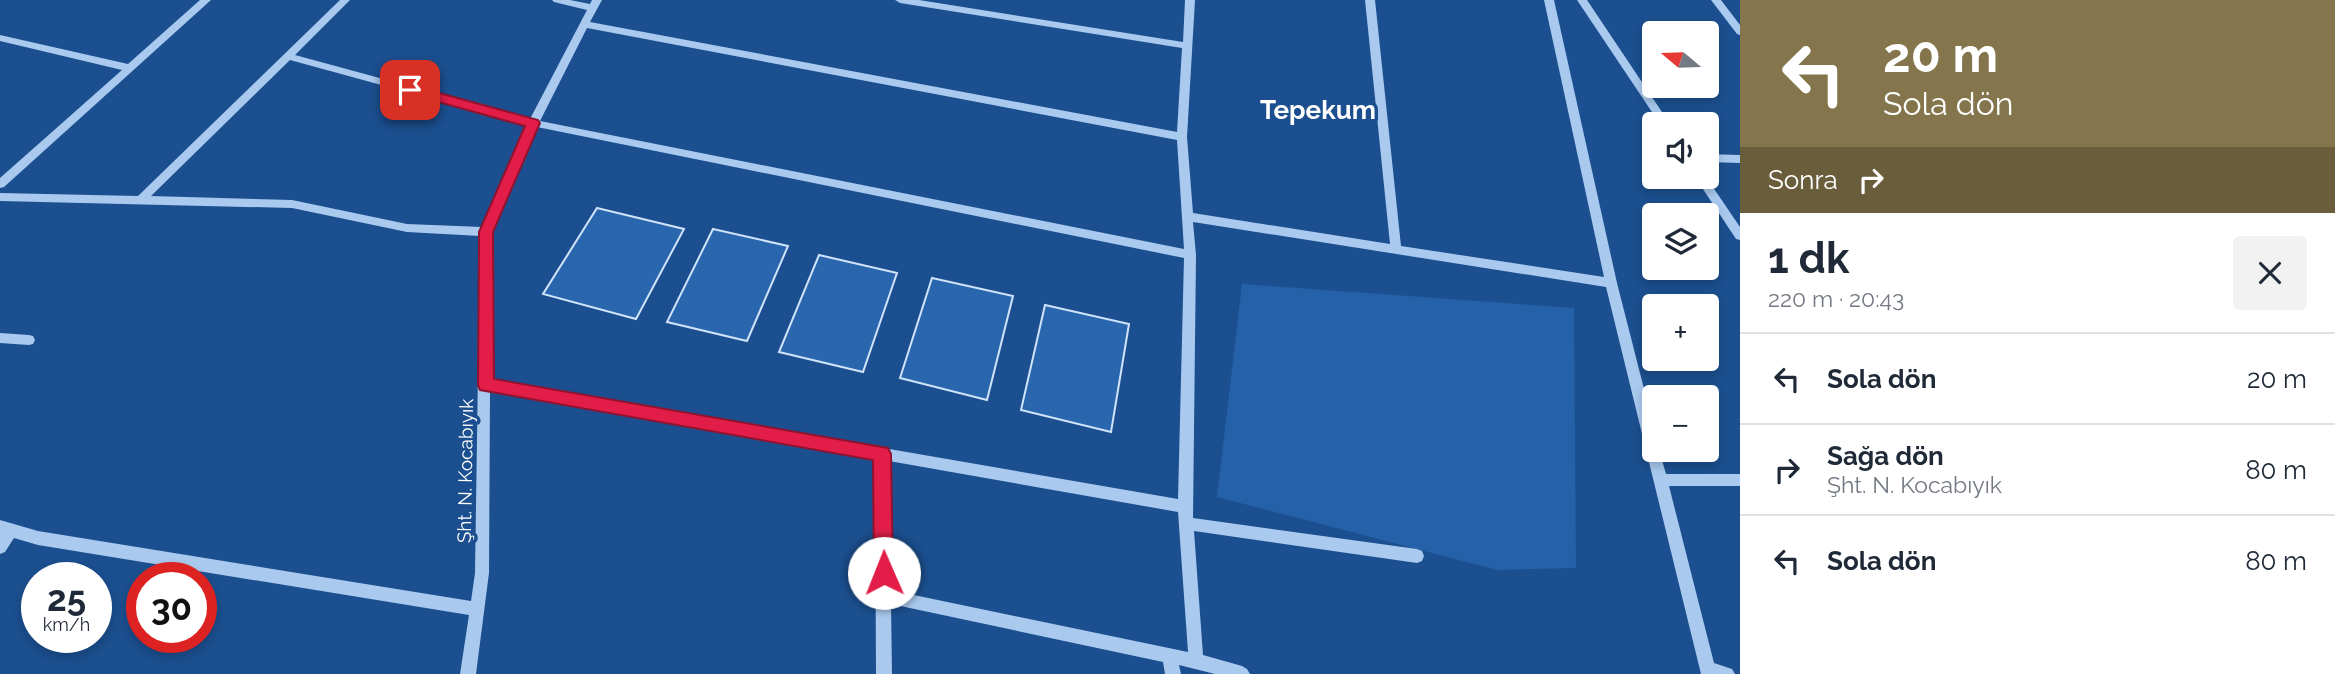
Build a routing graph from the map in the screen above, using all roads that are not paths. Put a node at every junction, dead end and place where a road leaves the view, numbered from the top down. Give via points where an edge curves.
1 (206, 0) edge
2 (345, 0) edge
3 (557, 0) edge
4 (900, 0) edge
5 (1190, 0) edge
6 (1370, 0) edge
7 (1549, 0) edge
8 (1582, 0) edge
9 (1716, 0) edge
10 (595, 4) edge
11 (584, 24) junction
12 (1740, 32) edge
13 (0, 38) edge
14 (1187, 46) junction
15 (288, 56) junction
16 (130, 68) junction
17 (1657, 112) edge
18 (533, 123) junction
19 (1181, 137) junction
20 (1719, 158) edge
21 (1740, 159) edge
22 (0, 184) edge
23 (1708, 189) edge
24 (0, 197) edge
25 (142, 199) junction
26 (1188, 217) junction
27 (486, 232) junction
28 (1740, 236) edge
29 (1396, 250) junction
30 (1190, 255) junction
31 (1611, 283) junction
32 (0, 338) edge
33 (29, 340) dead end
34 (486, 385) junction
35 (882, 454) junction
36 (1660, 480) junction
37 (1740, 480) edge
38 (1185, 507) junction
39 (1187, 524) junction
40 (5, 528) edge
41 (0, 547) edge
42 (1416, 556) dead end
43 (884, 596) junction
44 (478, 609) junction
45 (1170, 656) junction
46 (1196, 661) junction
47 (1709, 672) edge
48 (468, 674) edge
49 (884, 674) edge
50 (1174, 674) edge
51 (1242, 674) edge
52 (1727, 674) edge

1 - 16 street
2 - 15 street
3 - 10 street
4 - 14 street
5 - 14 street
6 - 29 street
7 - 31 street
8 - 17 street
9 - 12 street
10 - 11 street, Şht. N. Kocabıyık
11 - 18 street, Şht. N. Kocabıyık
11 - 19 street
13 - 16 street
14 - 19 street
15 - 18 street
15 - 25 street
16 - 22 street
18 - 27 street, Şht. N. Kocabıyık
18 - 30 street
19 - 26 street
20 - 21 street
23 - 28 street
24 - 25 street
25 - 27 street via 292,204 407,228
26 - 29 street
26 - 30 street
27 - 34 street, Şht. N. Kocabıyık
29 - 31 street
30 - 38 street
31 - 36 street
32 - 33 street
34 - 35 street
34 - 44 street, Şht. N. Kocabıyık
35 - 38 street
35 - 43 street
36 - 37 street
36 - 47 street
38 - 39 street
39 - 42 street
39 - 46 street
40 - 41 street
40 - 44 street via 38,538
43 - 45 street
43 - 49 street
44 - 48 street, Şht. N. Kocabıyık
45 - 46 street
45 - 50 street
46 - 51 street
47 - 52 street

